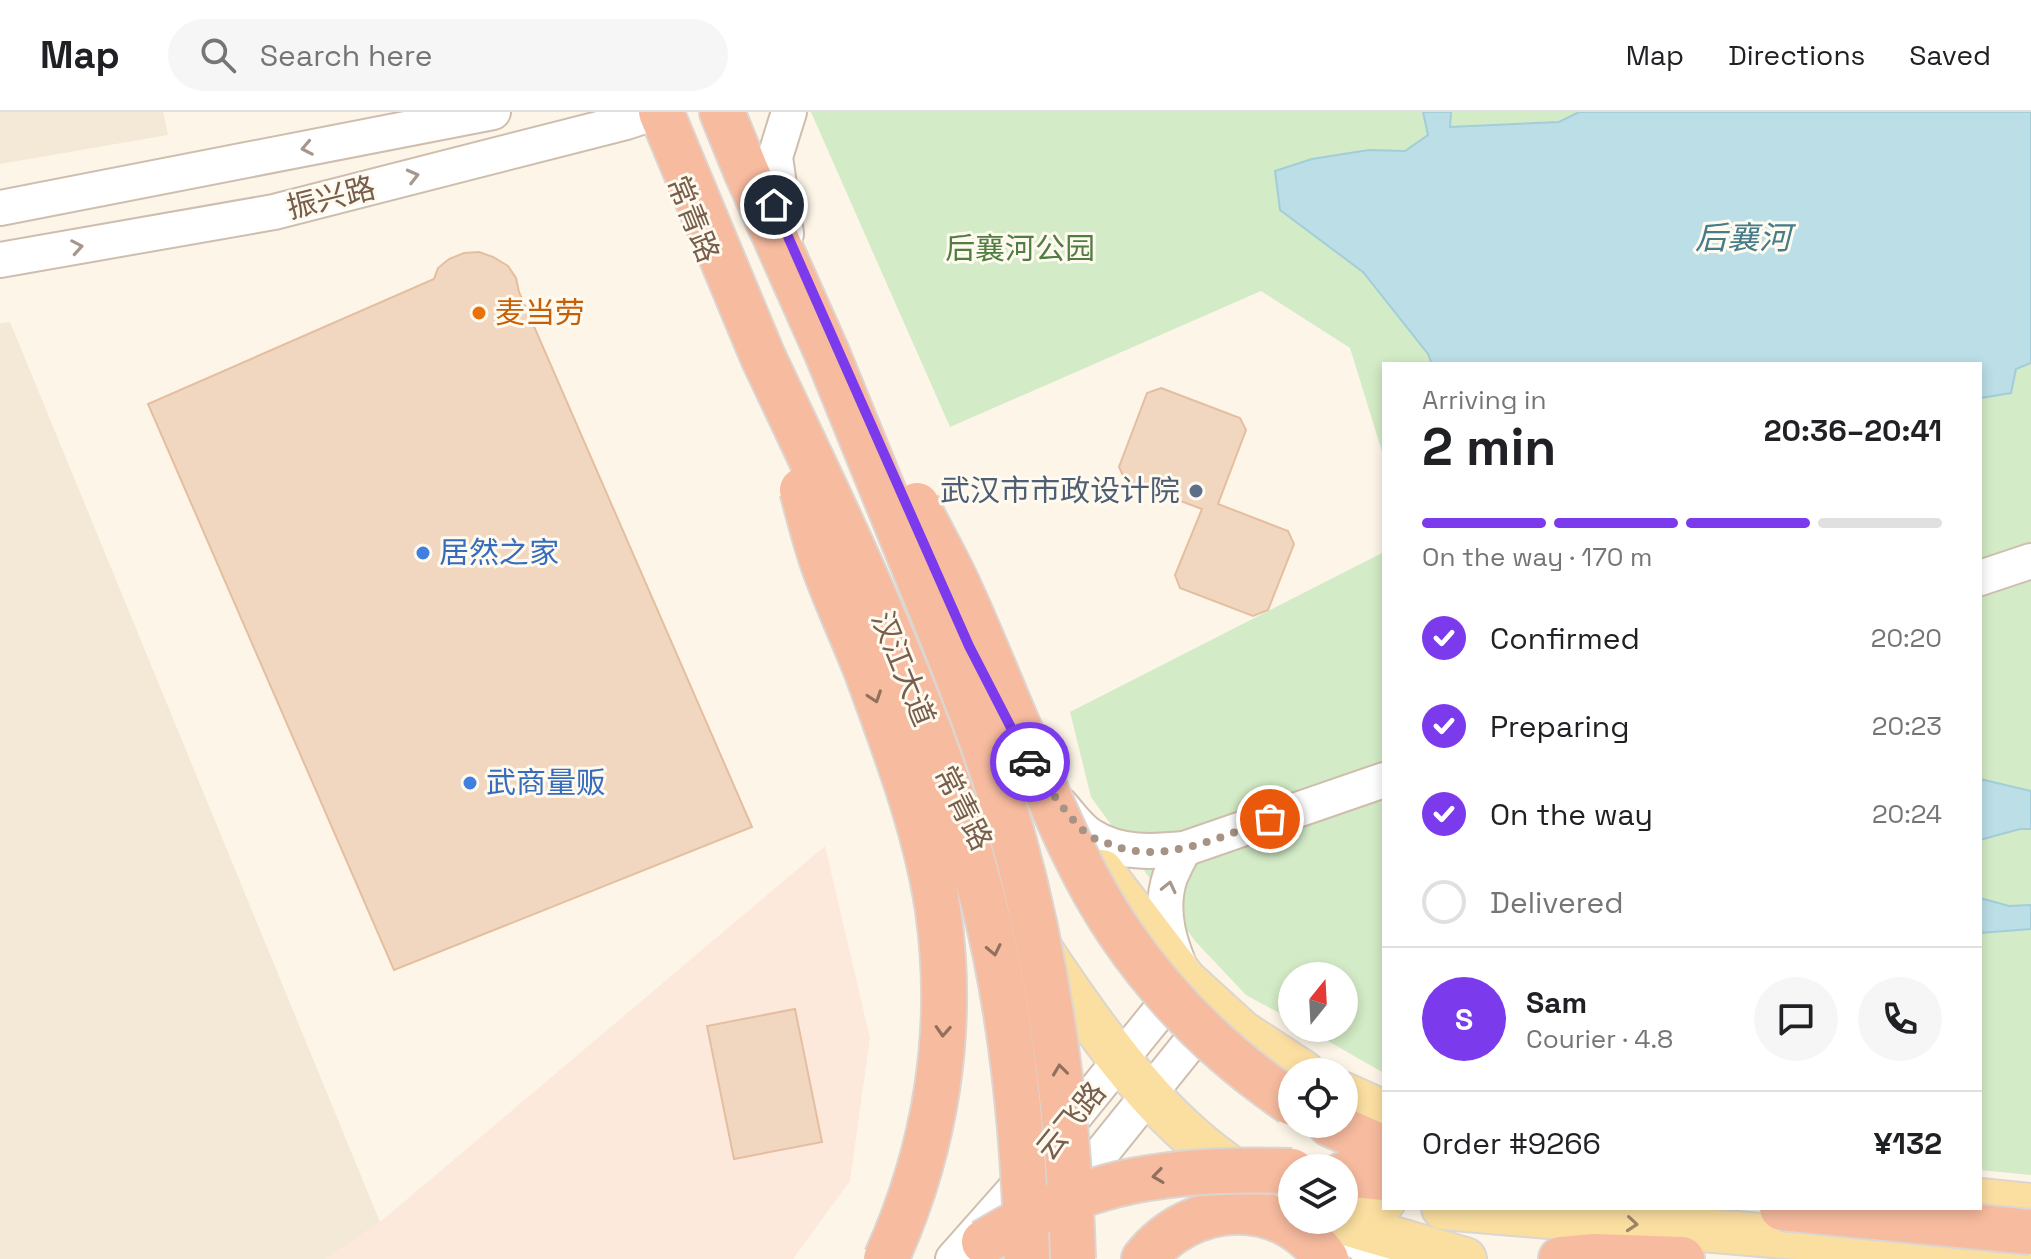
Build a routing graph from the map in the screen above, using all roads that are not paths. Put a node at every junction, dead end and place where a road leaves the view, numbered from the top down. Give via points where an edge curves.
1 (493, 112) edge
2 (654, 112) edge
3 (722, 112) edge
4 (734, 112) edge
5 (789, 112) edge
6 (0, 208) edge
7 (786, 234) junction
8 (0, 260) edge
9 (827, 353) junction
10 (763, 357) junction
11 (2031, 561) edge
12 (1982, 577) edge
13 (1023, 751) junction
14 (1382, 781) edge
15 (1184, 849) junction
16 (1185, 980) junction
17 (1216, 1010) junction
18 (1282, 1058) edge
19 (1120, 1062) junction
20 (1278, 1093) edge
21 (1147, 1094) junction
22 (1358, 1100) edge
23 (1382, 1111) edge
24 (1358, 1136) edge
25 (1382, 1147) edge
26 (1278, 1171) edge
27 (1240, 1174) junction
28 (1358, 1175) edge
29 (1382, 1178) edge
30 (1278, 1184) edge
31 (1278, 1195) edge
32 (1358, 1198) edge
33 (1982, 1200) edge
34 (1382, 1201) edge
35 (2031, 1205) edge
36 (1467, 1210) edge
37 (1803, 1210) edge
38 (1358, 1228) edge
39 (2031, 1232) edge
40 (1348, 1234) edge
41 (2031, 1258) edge
42 (886, 1259) edge
43 (953, 1259) edge
44 (964, 1259) edge
45 (1013, 1259) edge
46 (1027, 1259) edge
47 (1073, 1259) edge
48 (1144, 1259) edge
49 (1326, 1259) edge
50 (1381, 1259) edge
51 (1465, 1259) edge
52 (1561, 1259) edge
53 (1682, 1259) edge

1 -> 6 street, 振兴路
8 -> 2 street, 振兴路 via 274,212
2 - 10 highway, 汉江大道
2 - 19 main road, 常青路 via 739,330 946,776 1033,939
3 - 9 highway, 汉江大道
4 - 7 main road
5 - 7 street via 775,157
7 - 13 main road via 969,646
9 - 20 highway, bridge via 900,472 960,590 1079,863 1112,921 1198,1027
47 -> 9 highway, 汉江大道, bridge via 1057,1047 1031,903 1012,833 966,695
10 -> 42 highway, bridge via 823,564 904,780 938,907 945,989 938,1085 926,1149
10 -> 46 highway, 汉江大道, bridge via 908,679 963,831 1011,1045
11 - 12 street
13 - 15 street via 1090,836 1119,848
13 - 16 main road via 1119,896
14 - 15 street
16 -> 15 street via 1172,950 1166,913 1171,876
16 - 17 main road
16 - 19 street, 云飞路
17 - 18 main road
17 - 21 street, 云飞路
19 - 21 main road, 常青路
19 - 43 street, 云飞路
21 - 27 main road, 常青路
21 - 45 street, 云飞路
22 - 23 main road
24 - 25 highway
26 -> 44 highway, bridge via 1179,1173 1118,1183 1017,1222
27 - 30 main road
27 - 31 main road, 常青路
28 - 29 highway
32 - 34 main road
33 - 35 main road
36 -> 41 main road
37 - 39 highway, bridge
38 - 51 main road
40 - 50 street
48 - 49 highway via 1184,1224 1238,1211 1294,1228
52 - 53 highway

